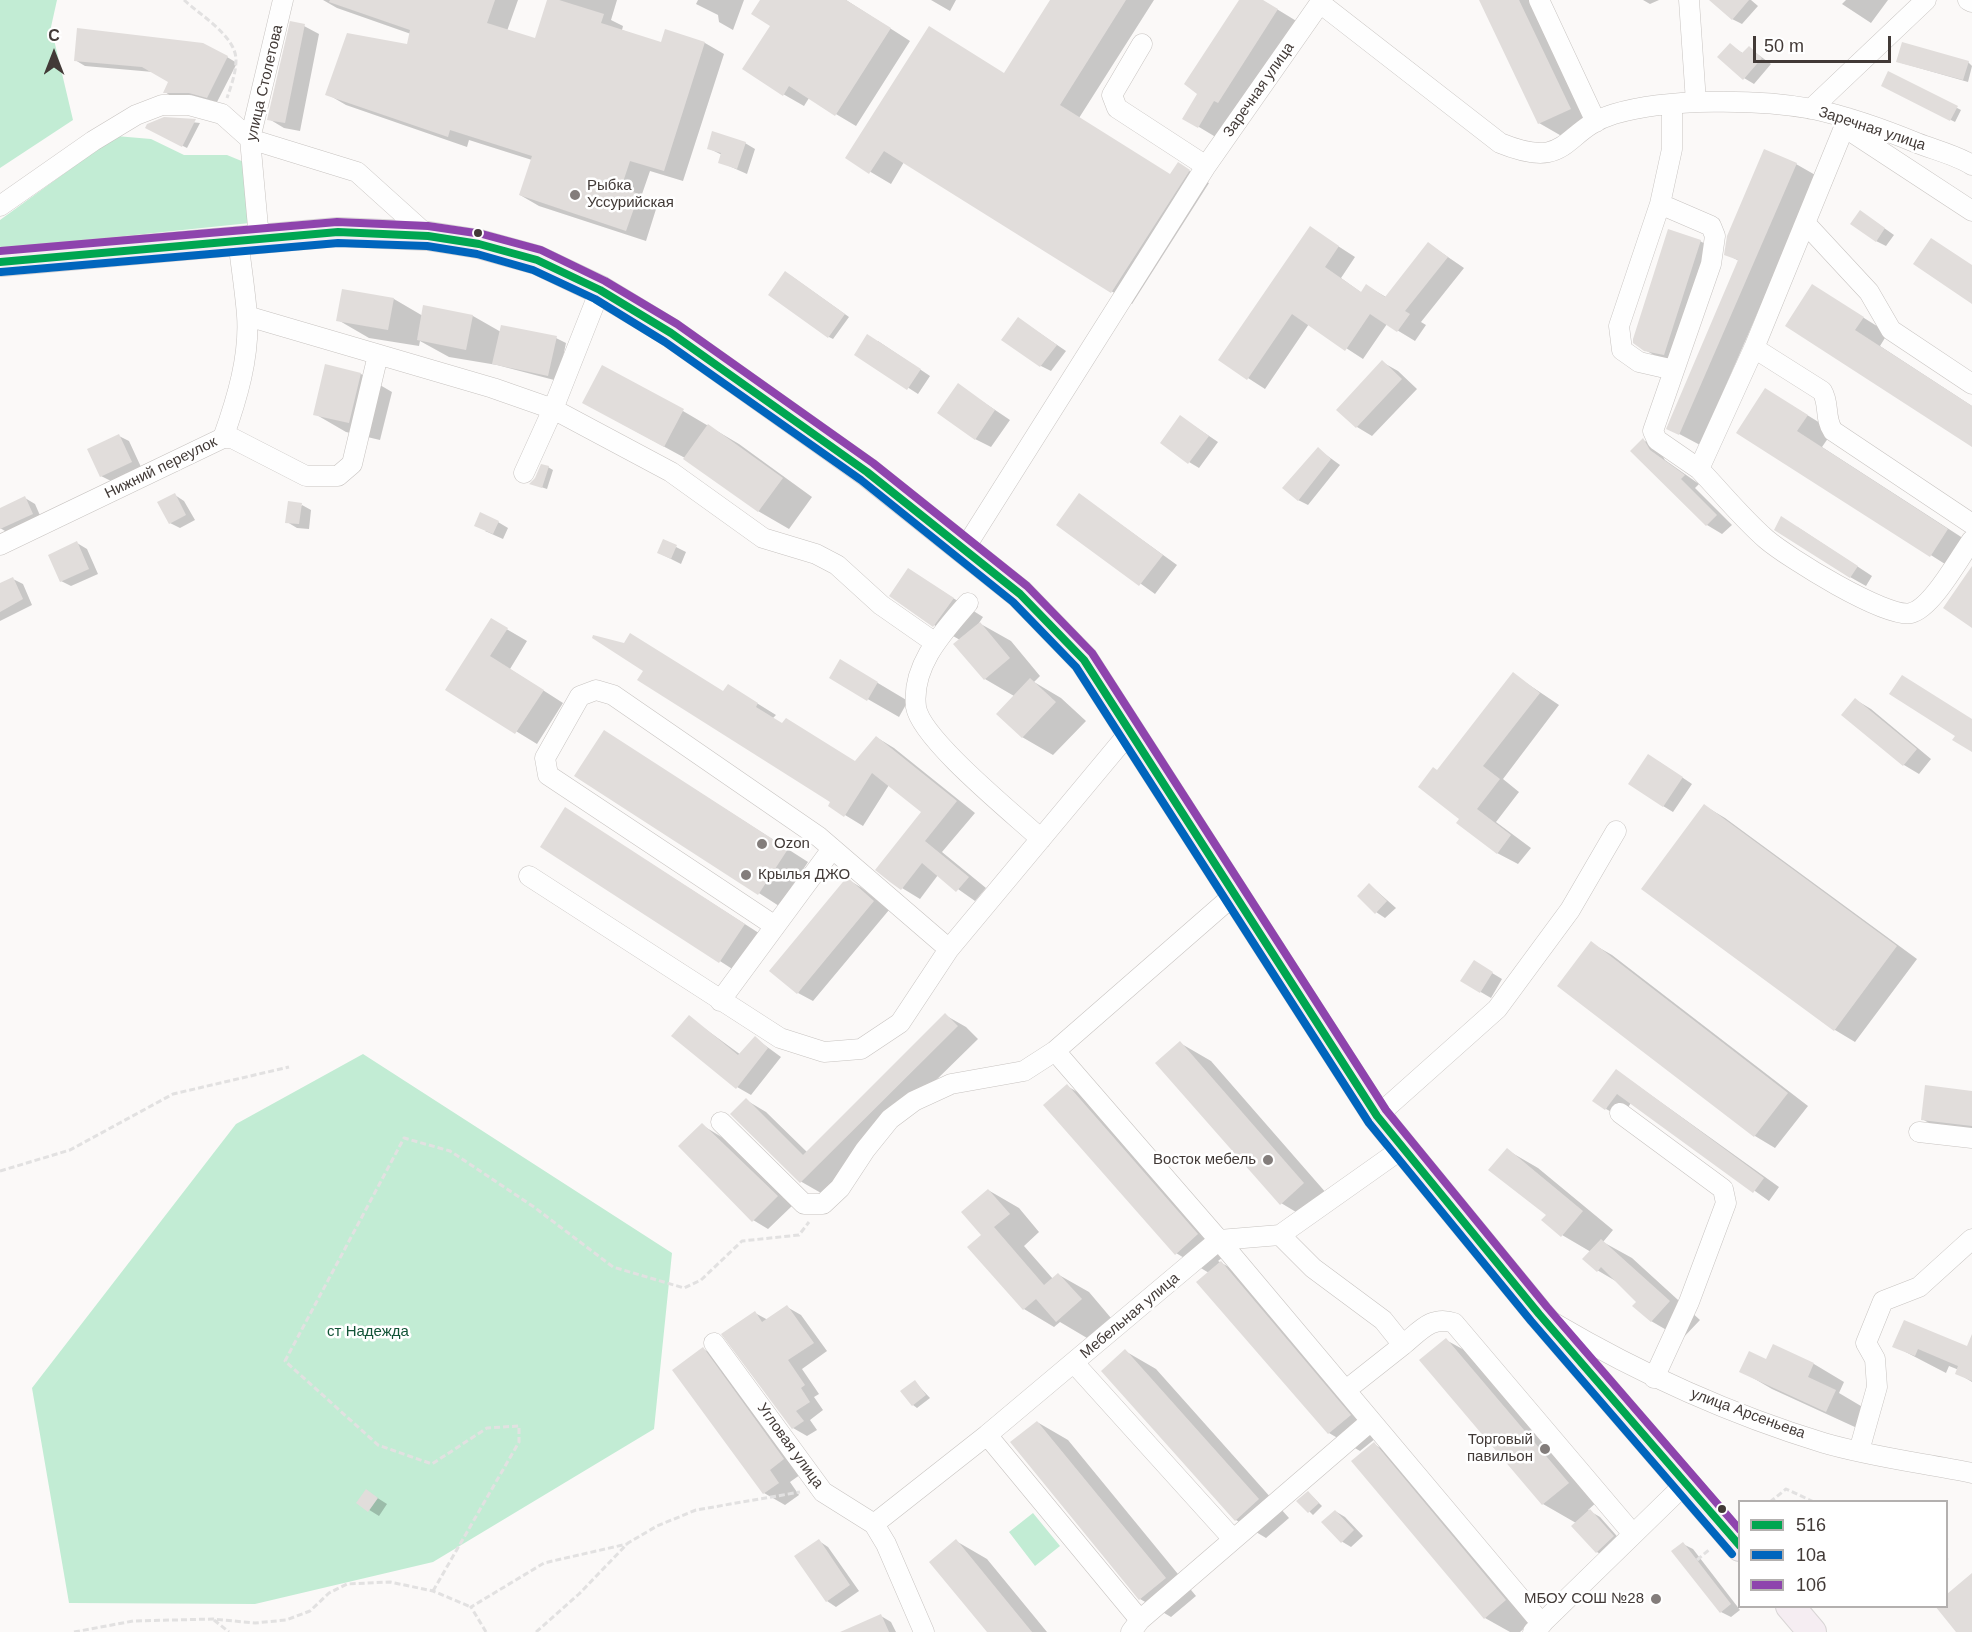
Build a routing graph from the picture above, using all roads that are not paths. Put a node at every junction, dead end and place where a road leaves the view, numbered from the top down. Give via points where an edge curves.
1 (283, 0) edge
2 (1539, 0) edge
3 (1681, 0) edge
4 (1926, 0) edge
5 (1968, 0) edge
6 (1321, 2) edge
7 (1972, 2) edge
8 (1690, 9) edge
9 (1142, 44) dead end
10 (1696, 102) junction
11 (1672, 105) junction
12 (1811, 109) junction
13 (1596, 122) junction
14 (1846, 122) junction
15 (250, 139) junction
16 (1969, 158) edge
17 (1206, 166) junction
18 (1660, 204) junction
19 (0, 206) edge
20 (1972, 211) edge
21 (1805, 223) junction
22 (428, 236) junction
23 (248, 239) junction
24 (0, 262) edge
25 (600, 290) junction
26 (247, 316) junction
27 (1754, 348) junction
28 (378, 355) junction
29 (1674, 370) junction
30 (1972, 384) edge
31 (553, 409) junction
32 (223, 438) junction
33 (1699, 469) junction
34 (524, 473) dead end
35 (1972, 524) edge
36 (1972, 540) edge
37 (0, 545) edge
38 (965, 548) junction
39 (968, 603) dead end
40 (934, 642) junction
41 (1129, 733) junction
42 (1616, 831) dead end
43 (1041, 839) junction
44 (832, 849) junction
45 (529, 876) dead end
46 (1235, 894) junction
47 (775, 926) junction
48 (949, 949) junction
49 (720, 1001) junction
50 (1055, 1051) junction
51 (1620, 1113) dead end
52 (1377, 1116) junction
53 (721, 1122) dead end
54 (1919, 1132) dead end
55 (1972, 1138) edge
56 (1403, 1148) junction
57 (1280, 1235) junction
58 (1972, 1239) edge
59 (1219, 1240) junction
60 (1539, 1314) junction
61 (714, 1343) dead end
62 (1403, 1345) junction
63 (1074, 1363) junction
64 (1654, 1378) junction
65 (1346, 1390) junction
66 (1371, 1421) junction
67 (987, 1435) junction
68 (1859, 1451) junction
69 (1972, 1473) edge
70 (1685, 1484) junction
71 (874, 1524) junction
72 (1633, 1534) junction
73 (1233, 1539) junction
74 (1738, 1545) edge
75 (1792, 1608) edge
76 (1136, 1626) edge
77 (1538, 1628) edge
78 (924, 1632) edge
79 (1812, 1632) edge

1 - 15 street, улица Столетова
2 - 13 street
3 - 8 street
4 - 12 street
5 - 7 street
6 - 13 street, Заречная улица via 1500,143 1520,152 1545,154 1567,145
6 - 17 street, Заречная улица
8 - 10 street
9 - 17 street via 1112,95 1117,108
10 - 11 street, Заречная улица
10 - 12 street, Заречная улица
11 - 13 street, Заречная улица via 1615,114
11 - 18 street via 1672,149
12 - 14 street, Заречная улица
14 - 16 street, Заречная улица
14 - 20 street
14 - 21 street
15 - 19 street via 222,114 189,105 162,105 136,115 93,141
15 - 22 street via 357,172
15 - 23 street, улица Столетова
17 - 38 street, Заречная улица
18 - 29 street via 1711,226 1715,236 1711,264
18 - 29 street via 1619,326 1622,350 1638,362
21 - 27 street
21 - 30 street via 1869,292 1891,330
22 - 23 highway via 338,232
22 - 25 highway via 479,244 537,260
23 - 24 highway
23 - 26 street, улица Столетова
25 - 31 street
25 - 38 highway via 672,333 769,401
26 - 28 street
26 - 32 street, улица Столетова via 246,350 236,401
27 - 33 street
27 - 35 street via 1822,391 1833,431
28 - 31 street
28 - 32 street, Нижний переулок via 352,464 338,476 306,476 232,438
29 - 33 street via 1653,431 1657,440
31 - 34 street
31 - 40 street via 671,472 763,538 816,554 837,565 881,605
32 - 37 street, Нижний переулок
33 - 36 street via 1781,551 1896,613 1912,613 1926,604
38 - 41 highway via 1020,594 1084,660
39 - 40 street
40 - 43 street via 920,675 916,708 936,743
41 - 43 street
41 - 46 highway
42 - 52 street via 1570,910 1497,1009
43 - 48 street
44 - 47 street
44 - 47 street via 613,695 596,690 580,696 545,758 548,775
44 - 48 street
45 - 49 street
46 - 50 street
46 - 52 highway
47 - 49 street
48 - 49 street via 900,1023 861,1049 824,1052 780,1038
50 - 53 street via 1023,1071 951,1084 914,1101 890,1119 840,1188 823,1204 804,1204
50 - 59 street
51 - 64 street via 1726,1195 1689,1302
52 - 56 highway
54 - 55 street
56 - 57 street
56 - 60 highway
57 - 59 street
57 - 62 street via 1313,1268 1383,1320
58 - 68 street via 1919,1287 1883,1301 1866,1343 1875,1359 1877,1387
59 - 63 street, Мебельная улица
59 - 65 street
60 - 64 street, улица Арсеньева
60 - 70 highway
61 - 71 street, Угловая улица via 824,1492
62 - 65 street
62 - 72 street via 1432,1321 1454,1323
63 - 67 street, Мебельная улица
63 - 73 street
64 - 68 street, улица Арсеньева via 1824,1443
65 - 66 street
66 - 73 street
66 - 77 street
67 - 71 street, Мебельная улица
67 - 76 street
68 - 69 street, улица Арсеньева
70 - 72 street
70 - 74 highway
71 - 78 street, Угловая улица
72 - 77 street
73 - 76 street
75 - 79 highway

